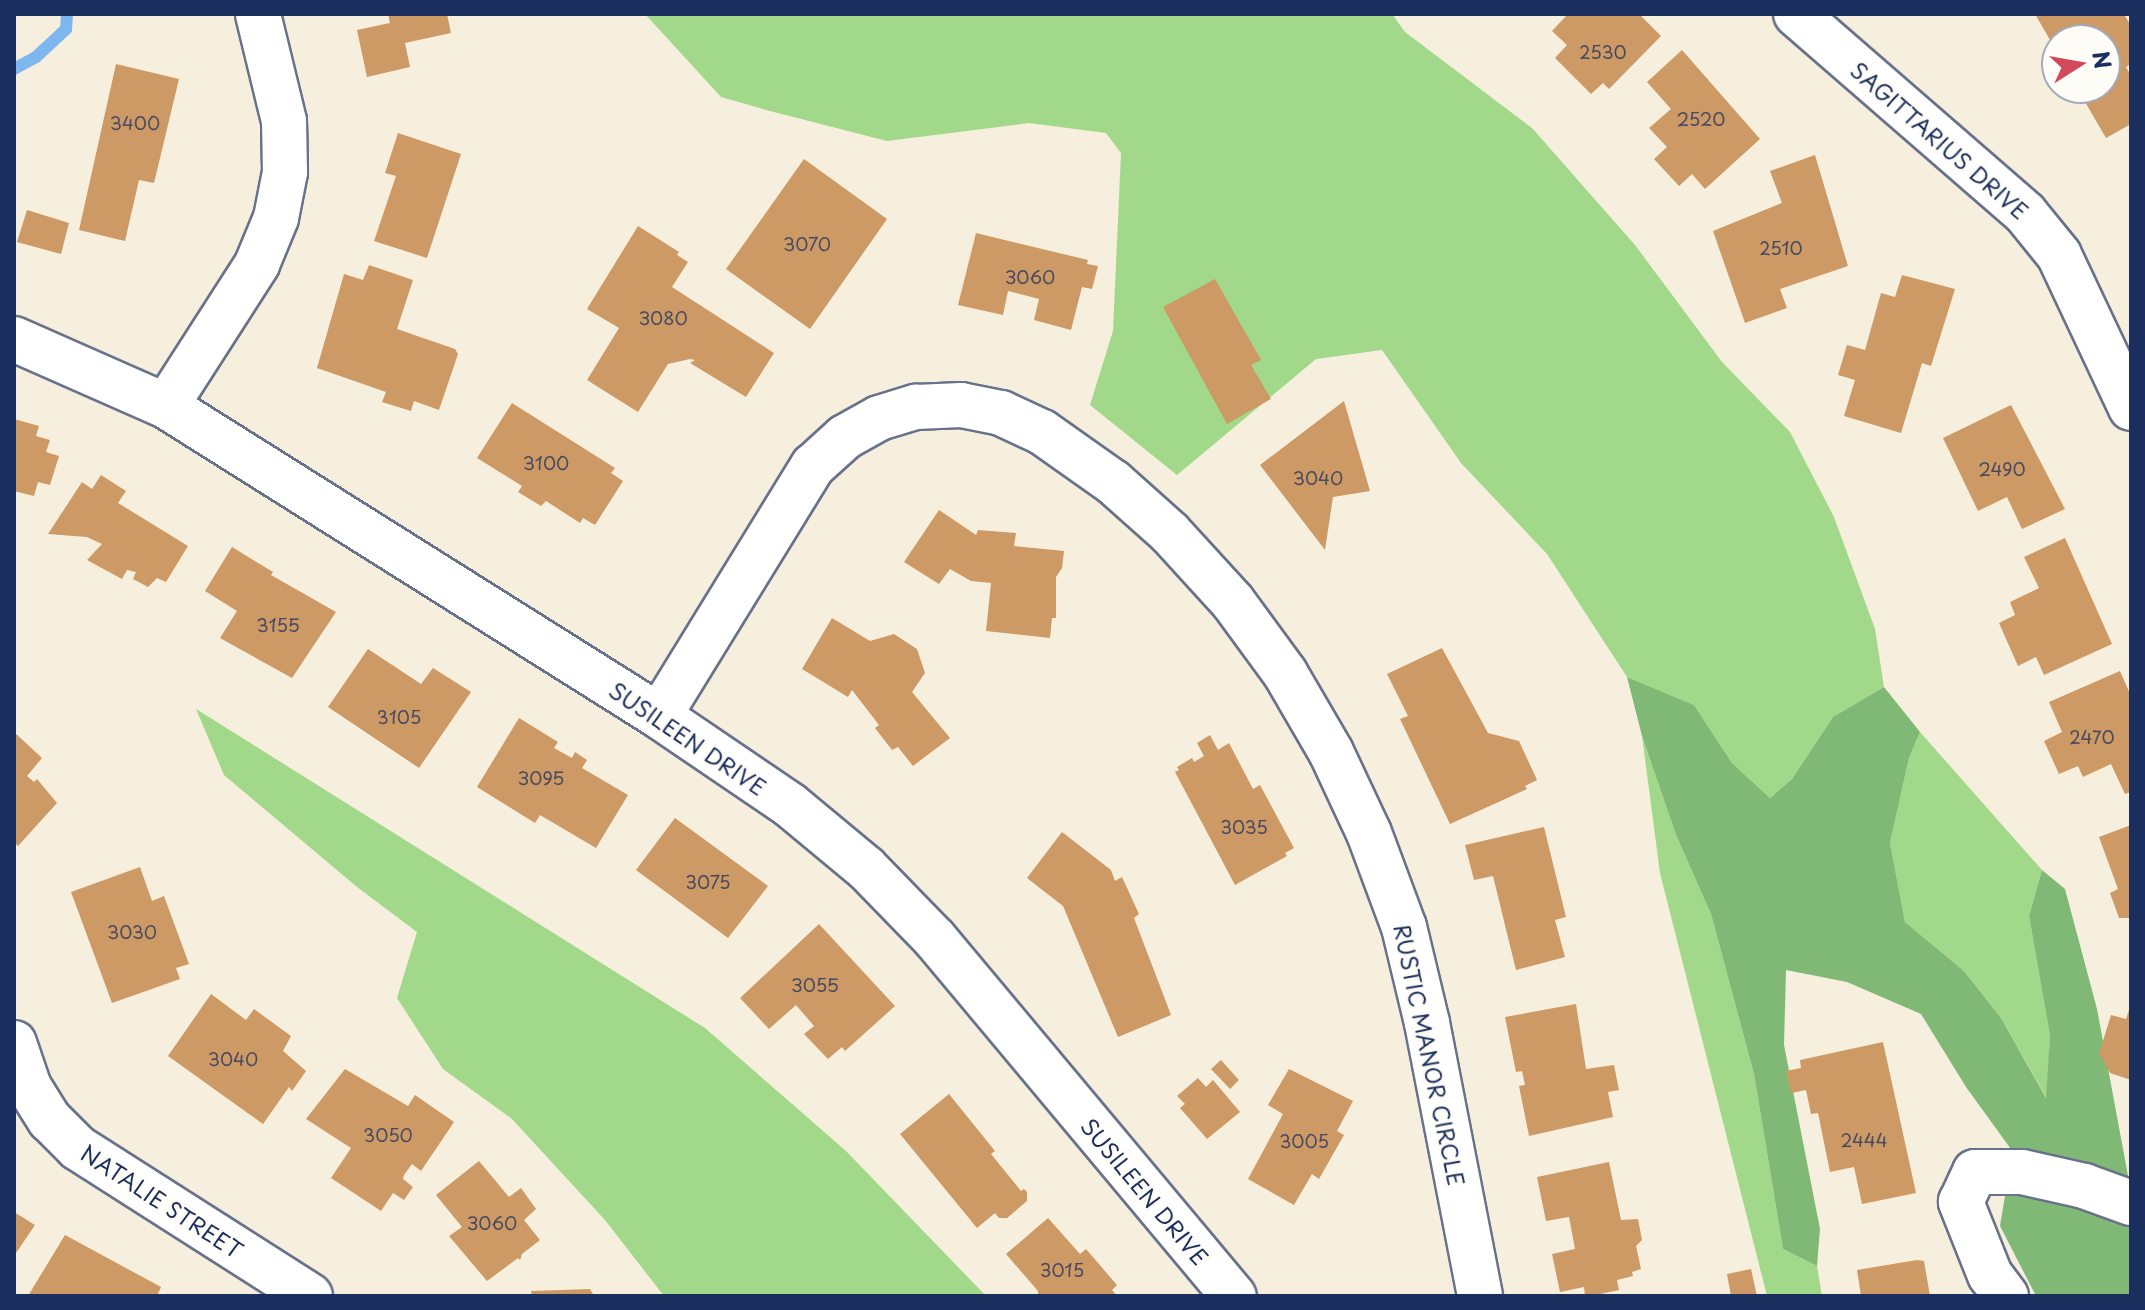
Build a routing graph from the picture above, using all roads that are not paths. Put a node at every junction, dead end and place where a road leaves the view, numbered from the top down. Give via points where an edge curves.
1 (258, 14) edge
2 (1796, 14) edge
3 (14, 339) edge
4 (166, 406) junction
5 (2131, 408) edge
6 (659, 716) junction
7 (14, 1043) edge
8 (2131, 1203) edge
9 (310, 1296) edge
10 (1234, 1296) edge
11 (1480, 1296) edge
12 (2006, 1296) edge

1 - 4 street via 284,121 285,172 276,218 257,264
2 - 5 street, SAGITTARIUS DRIVE via 2025,213 2059,255
3 - 4 street, SUSILEEN DRIVE
4 - 6 street, SUSILEEN DRIVE
6 - 10 street, SUSILEEN DRIVE via 790,805 866,868 935,939
6 - 11 street, RUSTIC MANOR CIRCLE via 813,466 845,437 879,418 916,407 961,405 1001,413 1042,432 1124,492 1223,590 1285,673 1331,752 1404,927
7 - 9 street, NATALIE STREET via 29,1087 50,1120 78,1148
8 - 12 street via 2022,1172 1975,1172 1961,1202 1990,1275

